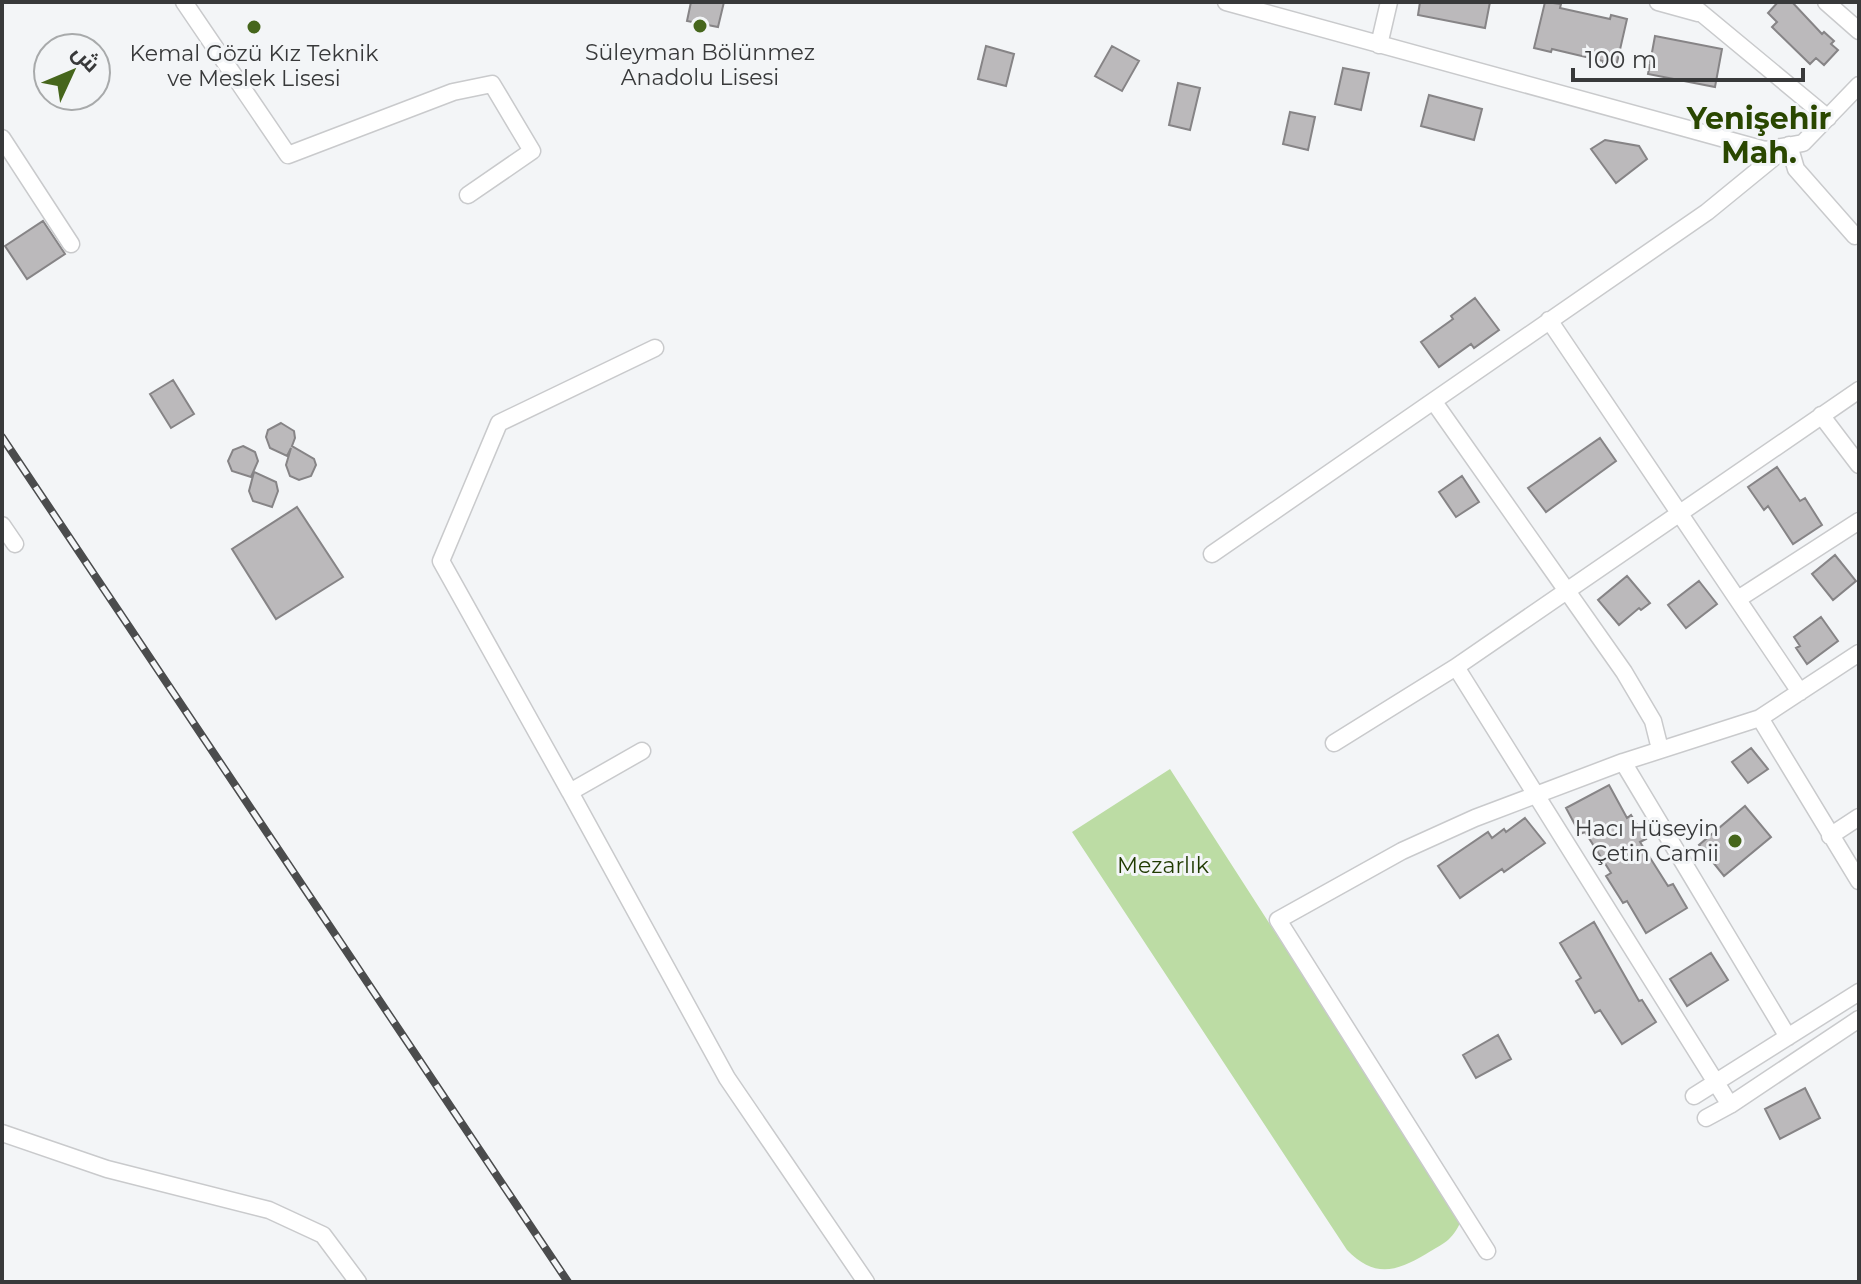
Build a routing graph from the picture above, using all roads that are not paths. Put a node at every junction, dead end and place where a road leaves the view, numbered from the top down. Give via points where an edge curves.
1 (184, 2) edge
2 (1226, 2) edge
3 (1389, 2) edge
4 (1658, 2) edge
5 (1826, 2) edge
6 (1694, 8) edge
7 (1859, 31) edge
8 (1379, 45) junction
9 (1859, 85) edge
10 (1828, 118) junction
11 (2, 138) edge
12 (1789, 145) junction
13 (468, 195) dead end
14 (1858, 235) edge
15 (71, 244) dead end
16 (1549, 320) junction
17 (655, 348) dead end
18 (1859, 390) edge
19 (1434, 402) junction
20 (1821, 415) junction
21 (1859, 465) edge
22 (1681, 513) junction
23 (1859, 521) edge
24 (2, 525) edge
25 (15, 544) dead end
26 (1212, 554) dead end
27 (1569, 592) junction
28 (1738, 599) junction
29 (1859, 653) edge
30 (1456, 667) junction
31 (1800, 692) junction
32 (1760, 718) junction
33 (1334, 743) dead end
34 (1660, 749) junction
35 (642, 751) dead end
36 (1623, 762) junction
37 (570, 792) junction
38 (1536, 794) junction
39 (1859, 817) edge
40 (1830, 836) junction
41 (1859, 881) edge
42 (1859, 993) edge
43 (1859, 1019) edge
44 (1788, 1037) junction
45 (1715, 1081) junction
46 (1694, 1096) dead end
47 (1730, 1105) junction
48 (1706, 1118) dead end
49 (2, 1133) edge
50 (1487, 1251) dead end
51 (358, 1282) edge
52 (866, 1282) edge

1 - 13 street via 288,155 453,92 492,84 532,151
2 - 8 street
3 - 8 street
4 - 6 street
5 - 7 street
6 - 10 street
8 - 12 street via 1765,150
9 - 10 street
10 - 12 street via 1803,143
11 - 15 street
12 - 14 street via 1796,169
12 - 16 street via 1707,212
16 - 19 street
16 - 22 street
17 - 37 street via 499,423 441,561
18 - 20 street
19 - 26 street
19 - 27 street
20 - 21 street
20 - 22 street
22 - 27 street
22 - 28 street
23 - 28 street
24 - 25 street
27 - 30 street
27 - 34 street via 1653,721
28 - 31 street
29 - 31 street
30 - 33 street
30 - 38 street
31 - 32 street
32 - 34 street
32 - 40 street
34 - 36 street
35 - 37 street
36 - 38 street
36 - 44 street
37 - 52 street via 727,1078
38 - 45 street
38 - 50 street via 1402,851 1278,920
39 - 40 street
40 - 41 street
42 - 44 street
43 - 47 street
44 - 45 street
45 - 46 street
45 - 47 street
47 - 48 street
49 - 51 street via 107,1169 269,1210 323,1235

